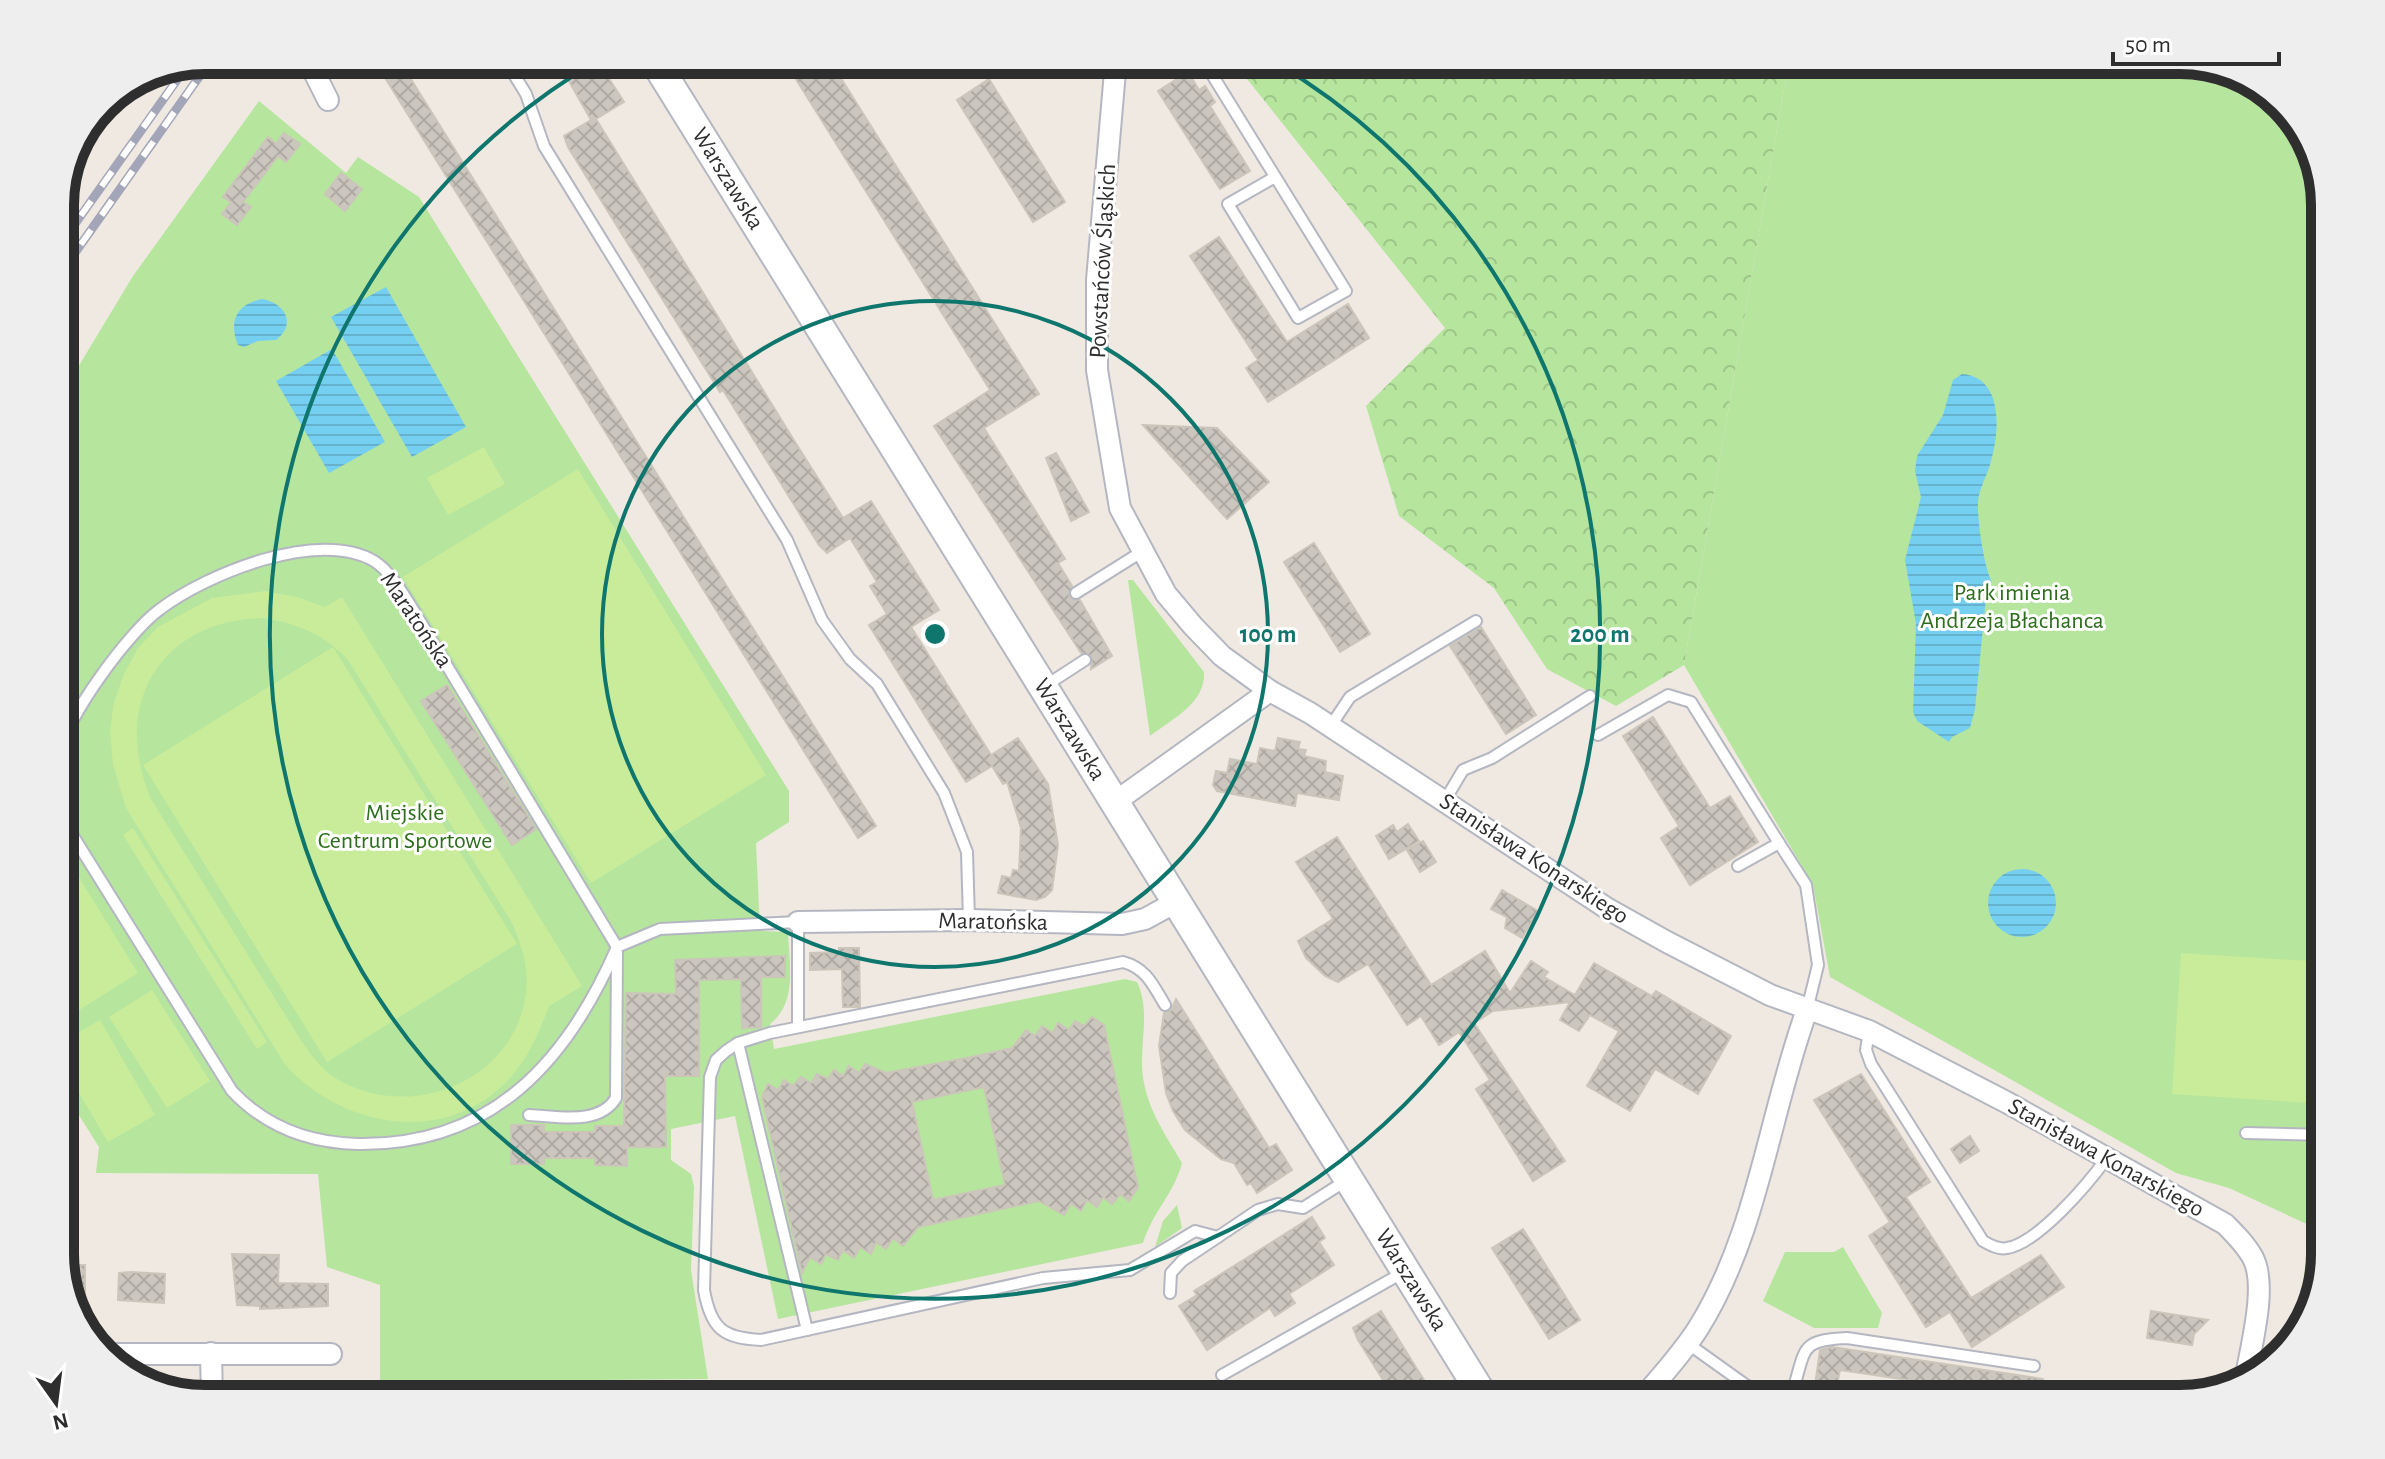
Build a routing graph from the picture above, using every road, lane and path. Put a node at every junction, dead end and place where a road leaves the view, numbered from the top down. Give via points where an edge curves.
1 (315, 74) edge
2 (514, 74) edge
3 (663, 74) edge
4 (1115, 74) edge
5 (1212, 74) edge
6 (328, 100) dead end
7 (1275, 177) junction
8 (1143, 551) junction
9 (1076, 593) dead end
10 (1476, 621) dead end
11 (1085, 660) dead end
12 (1043, 687) junction
13 (1270, 691) junction
14 (1590, 696) dead end
15 (74, 726) edge
16 (1330, 727) junction
17 (1598, 735) dead end
18 (1115, 802) junction
19 (1444, 802) junction
20 (74, 837) edge
21 (1779, 843) junction
22 (1738, 866) dead end
23 (1176, 902) junction
24 (969, 920) junction
25 (798, 922) junction
26 (617, 947) junction
27 (1165, 1005) dead end
28 (1807, 1010) junction
29 (798, 1027) junction
30 (1869, 1031) junction
31 (738, 1043) junction
32 (529, 1115) dead end
33 (2246, 1133) dead end
34 (2311, 1135) edge
35 (2106, 1159) junction
36 (1348, 1179) junction
37 (1218, 1237) junction
38 (1406, 1271) junction
39 (1170, 1293) dead end
40 (807, 1330) junction
41 (1687, 1343) junction
42 (211, 1353) junction
43 (120, 1354) edge
44 (331, 1354) dead end
45 (2248, 1365) edge
46 (2034, 1366) dead end
47 (1222, 1375) dead end
48 (212, 1385) edge
49 (1476, 1385) edge
50 (1653, 1385) edge
51 (1746, 1385) edge
52 (1794, 1385) edge

1 - 6 street
2 - 24 lane via 544,146 787,540 822,620 850,659 877,684 944,793 967,852
3 - 12 main road, Warszawska
4 - 8 street, Powstańców Śląskich via 1097,280 1097,370 1120,508
5 - 7 lane
7 - 7 lane via 1346,291 1298,318 1228,204
8 - 9 lane
8 - 13 street, Powstańców Śląskich via 1166,594 1193,626 1222,656
10 - 16 lane via 1350,697
11 - 12 lane
12 - 18 main road, Warszawska
13 - 16 street, Stanisława Konarskiego
13 - 18 street
14 - 19 lane via 1492,758 1463,770
15 - 26 lane, Maratońska via 89,695 138,628 160,608 260,560 332,547 354,552 376,562 400,590
16 - 19 street, Stanisława Konarskiego
17 - 21 lane via 1668,695 1691,702
18 - 23 main road, Warszawska
19 - 28 street, Stanisława Konarskiego via 1608,909
20 - 26 lane via 232,1091 267,1121 331,1144 430,1138 473,1122 504,1102 550,1060 580,1020
21 - 22 lane
21 - 28 lane via 1806,885 1818,965
23 - 24 street, Maratońska via 1145,919 1122,924
23 - 36 main road, Warszawska
24 - 25 street, Maratońska
25 - 26 lane, Maratońska via 660,929
25 - 29 lane
26 - 32 lane via 616,1098 596,1115
27 - 29 lane via 1146,973 1123,962
28 - 30 street, Stanisława Konarskiego
28 - 41 street via 1742,1235 1712,1303
29 - 31 lane
30 - 35 street, Stanisława Konarskiego
30 - 35 lane via 1866,1050 1871,1064 1983,1241 2008,1249 2036,1233
31 - 40 lane
31 - 40 lane via 716,1060 710,1077 707,1307 720,1329 734,1339 761,1340
33 - 34 lane
35 - 45 street, Stanisława Konarskiego via 2225,1224 2247,1248 2256,1267 2258,1298
36 - 37 lane via 1303,1208 1268,1205
36 - 38 main road, Warszawska
37 - 39 lane via 1171,1273
37 - 40 lane via 1195,1231 1130,1270 1043,1278
38 - 47 lane
38 - 49 main road, Warszawska
41 - 50 street
41 - 51 lane
42 - 43 street
42 - 44 street
42 - 48 street
46 - 52 lane via 1847,1338 1818,1339 1805,1349

